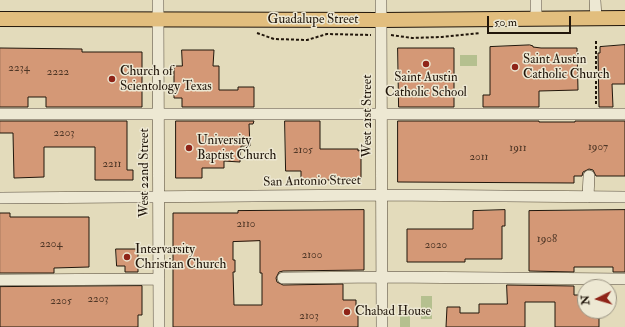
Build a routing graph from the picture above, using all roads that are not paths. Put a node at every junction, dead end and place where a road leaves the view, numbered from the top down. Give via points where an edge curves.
1 (158, 0) edge
2 (381, 0) edge
3 (536, 0) edge
4 (596, 0) edge
5 (625, 18) edge
6 (0, 19) edge
7 (158, 19) junction
8 (536, 19) junction
9 (596, 19) junction
10 (381, 20) junction
11 (159, 113) junction
12 (382, 113) junction
13 (0, 114) edge
14 (625, 114) edge
15 (589, 176) dead end
16 (382, 195) junction
17 (159, 197) junction
18 (588, 197) junction
19 (625, 197) edge
20 (0, 198) edge
21 (382, 277) junction
22 (283, 278) dead end
23 (159, 279) junction
24 (625, 279) edge
25 (0, 280) edge
26 (159, 327) edge
27 (382, 327) edge

1 - 7 street, West 22nd Street
2 - 10 street, West 21st Street
3 - 8 street
4 - 9 street
5 - 9 main road, Guadalupe Street
6 - 7 main road, Guadalupe Street
7 - 10 main road, Guadalupe Street
7 - 11 street, West 22nd Street
8 - 9 main road, Guadalupe Street
8 - 10 main road, Guadalupe Street
10 - 12 street, West 21st Street
11 - 12 street
11 - 13 street
11 - 17 street, West 22nd Street
12 - 14 street
12 - 16 street, West 21st Street
15 - 18 street
16 - 17 street, San Antonio Street
16 - 18 street, San Antonio Street
16 - 21 street, West 21st Street
17 - 20 street, San Antonio Street
17 - 23 street, West 22nd Street
18 - 19 street, San Antonio Street
21 - 22 street
21 - 24 street
21 - 27 street, West 21st Street
23 - 25 street
23 - 26 street, West 22nd Street

